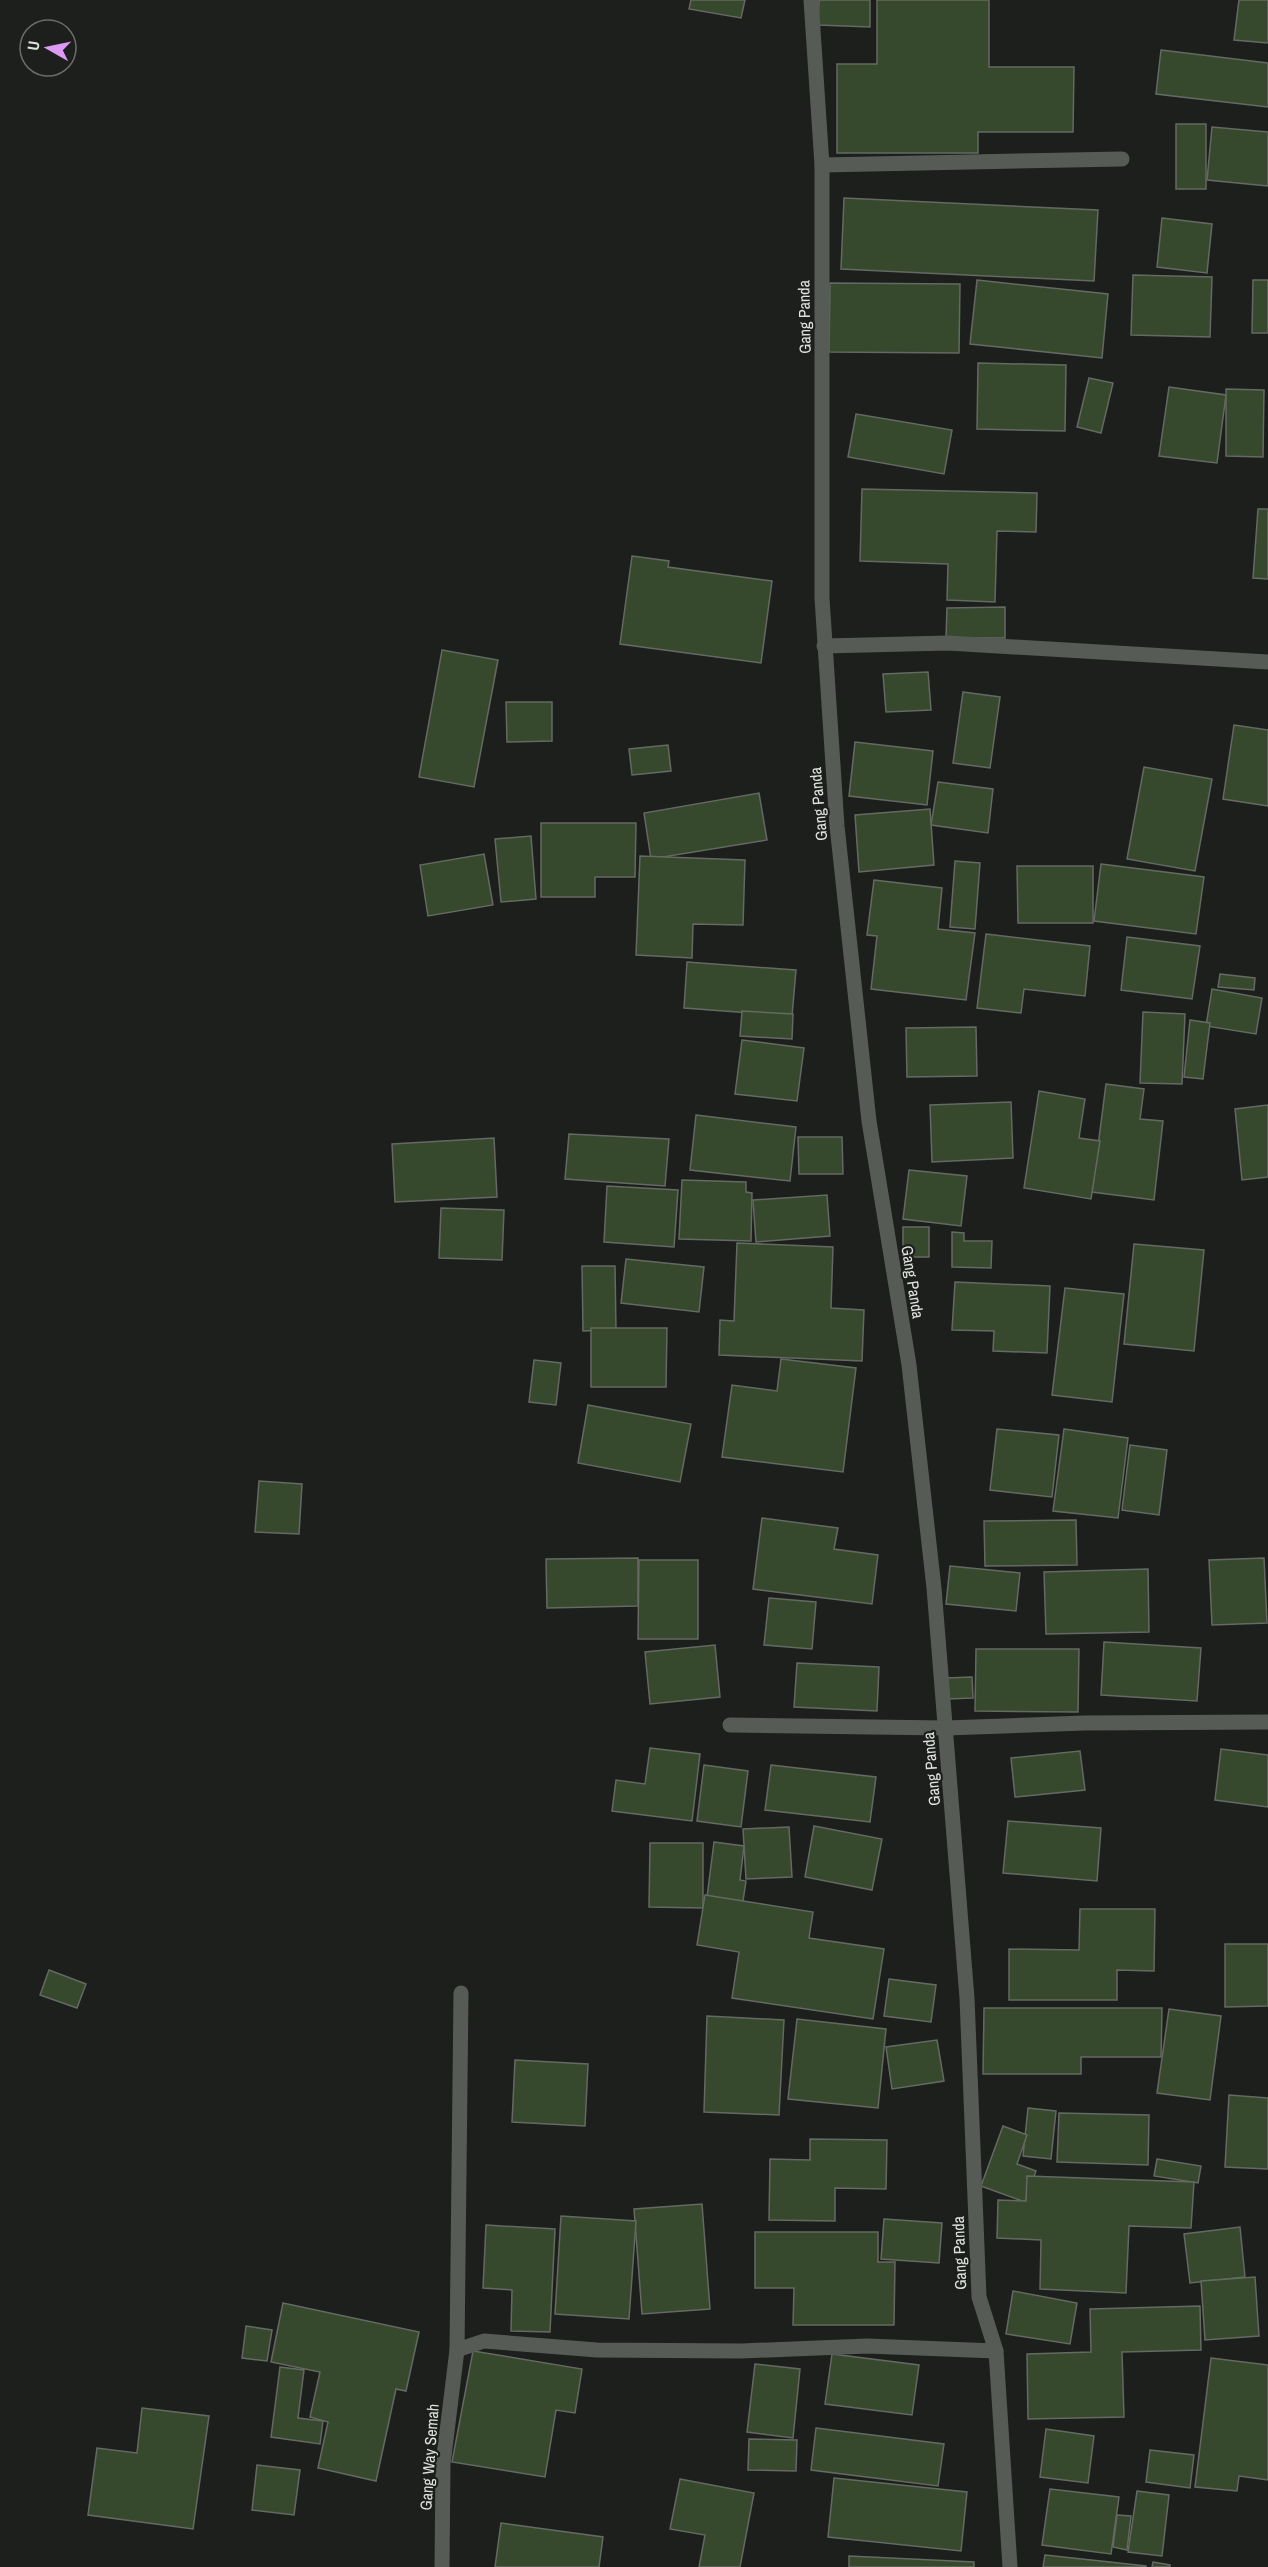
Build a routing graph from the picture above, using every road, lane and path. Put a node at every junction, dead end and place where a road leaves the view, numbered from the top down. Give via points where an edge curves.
1 (811, 0) edge
2 (1122, 159) dead end
3 (822, 165) junction
4 (824, 646) junction
5 (1268, 662) edge
6 (1268, 1722) edge
7 (730, 1725) dead end
8 (946, 1728) junction
9 (461, 1993) dead end
10 (457, 2350) junction
11 (996, 2351) junction
12 (442, 2567) edge
13 (1010, 2567) edge

1 - 3 street, Gang Panda
2 - 3 street
3 - 4 street, Gang Panda
4 - 5 street via 948,643
4 - 8 street, Gang Panda via 837,826 867,1109 909,1365
6 - 8 street
7 - 8 street
8 - 11 street, Gang Panda via 968,1998 979,2297
9 - 10 street, Gang Way Semah
10 - 11 street via 484,2341 597,2350 867,2346
10 - 12 street, Gang Way Semah via 443,2464
11 - 13 street, Gang Panda

